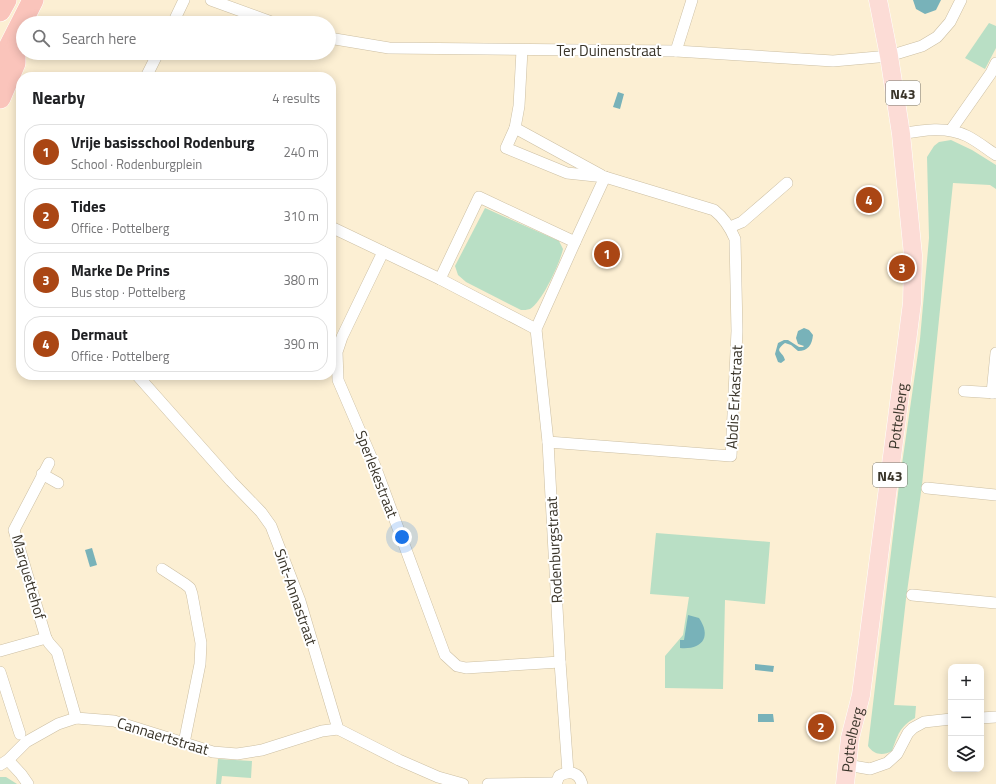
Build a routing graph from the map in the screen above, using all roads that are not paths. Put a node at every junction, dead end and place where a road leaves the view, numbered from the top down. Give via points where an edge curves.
1 (33, 0) edge
2 (184, 0) edge
3 (211, 0) edge
4 (692, 0) edge
5 (878, 0) edge
6 (889, 0) edge
7 (961, 0) edge
8 (25, 16) edge
9 (176, 16) edge
10 (255, 16) edge
11 (15, 37) joint
12 (336, 39) edge
13 (522, 50) junction
14 (676, 51) junction
15 (894, 55) junction
16 (154, 60) edge
17 (996, 63) edge
18 (0, 65) edge
19 (148, 72) edge
20 (0, 98) edge
21 (515, 128) junction
22 (951, 130) junction
23 (905, 133) junction
24 (996, 155) edge
25 (605, 177) junction
26 (787, 183) dead end
27 (730, 227) junction
28 (336, 229) edge
29 (575, 242) junction
30 (383, 252) junction
31 (440, 279) junction
32 (536, 328) junction
33 (996, 353) edge
34 (141, 380) edge
35 (964, 391) dead end
36 (994, 393) edge
37 (548, 442) junction
38 (49, 463) dead end
39 (42, 474) junction
40 (58, 483) dead end
41 (927, 488) dead end
42 (996, 495) edge
43 (162, 569) dead end
44 (912, 595) dead end
45 (996, 603) edge
46 (46, 638) junction
47 (0, 652) edge
48 (560, 662) junction
49 (0, 672) edge
50 (996, 717) edge
51 (76, 718) junction
52 (984, 718) edge
53 (948, 719) edge
54 (338, 729) junction
55 (20, 734) dead end
56 (184, 743) junction
57 (4, 762) edge
58 (852, 766) junction
59 (568, 772) junction
60 (28, 784) edge
61 (464, 784) edge
62 (488, 784) edge
63 (556, 784) edge
64 (582, 784) edge
65 (845, 784) edge
66 (852, 784) edge

1 - 8 highway
2 - 9 street
3 - 10 street
4 - 14 street
5 - 15 main road, N43
6 - 15 main road, N43
7 - 15 street, Ter Duinenstraat via 950,22 937,37 922,46
11 - 18 highway
11 - 20 highway via 15,63
12 - 13 street, Ter Duinenstraat via 389,48
13 - 14 street, Ter Duinenstraat
13 - 21 street, Abdis Erkastraat via 519,106
14 - 15 street, Ter Duinenstraat via 833,61
15 - 23 main road, N43
16 - 19 street
17 - 22 street
21 - 25 street, Abdis Erkastraat
21 - 25 street, Abdis Erkastraat via 506,148 566,173
22 - 23 street
22 - 24 street via 967,136
23 - 58 main road, Pottelberg / N43 via 913,255 912,304 861,695 861,734
25 - 27 street, Abdis Erkastraat via 714,210
25 - 29 street
26 - 27 street via 742,222
27 - 37 street, Abdis Erkastraat via 735,239 737,331 731,456
28 - 30 street
29 - 31 street via 478,197
29 - 32 street
30 - 31 street
30 - 48 street, Sperlekestraat via 342,337 337,352 338,380 375,466 445,655 457,666 466,668
31 - 32 street
32 - 37 street, Rodenburgstraat
33 - 36 street
34 - 54 street, Sint-Annastraat via 261,512 270,526 300,601
35 - 36 street
37 - 48 street, Rodenburgstraat
38 - 39 street, Marquettehof
39 - 40 street
39 - 46 street, Marquettehof via 14,530
41 - 42 street
43 - 56 street via 190,588 201,643 200,664
44 - 45 street
46 - 47 street, Marquettehof
46 - 51 street, Marquettehof via 57,652
48 - 59 street, Rodenburgstraat
49 - 55 street
50 - 52 street
51 - 56 street, Cannaertstraat via 114,721
51 - 57 street, Cannaertstraat via 58,724 26,742
53 - 58 street via 924,722 913,728 897,754 887,763 870,769
54 - 56 street, Cannaertstraat via 262,750 237,754 213,752
54 - 61 street via 431,775
57 - 60 street via 21,774
58 - 65 main road, Pottelberg / N43
58 - 66 main road, Pottelberg / N43
59 - 63 street via 560,776
59 - 64 street via 580,778
62 - 63 street

